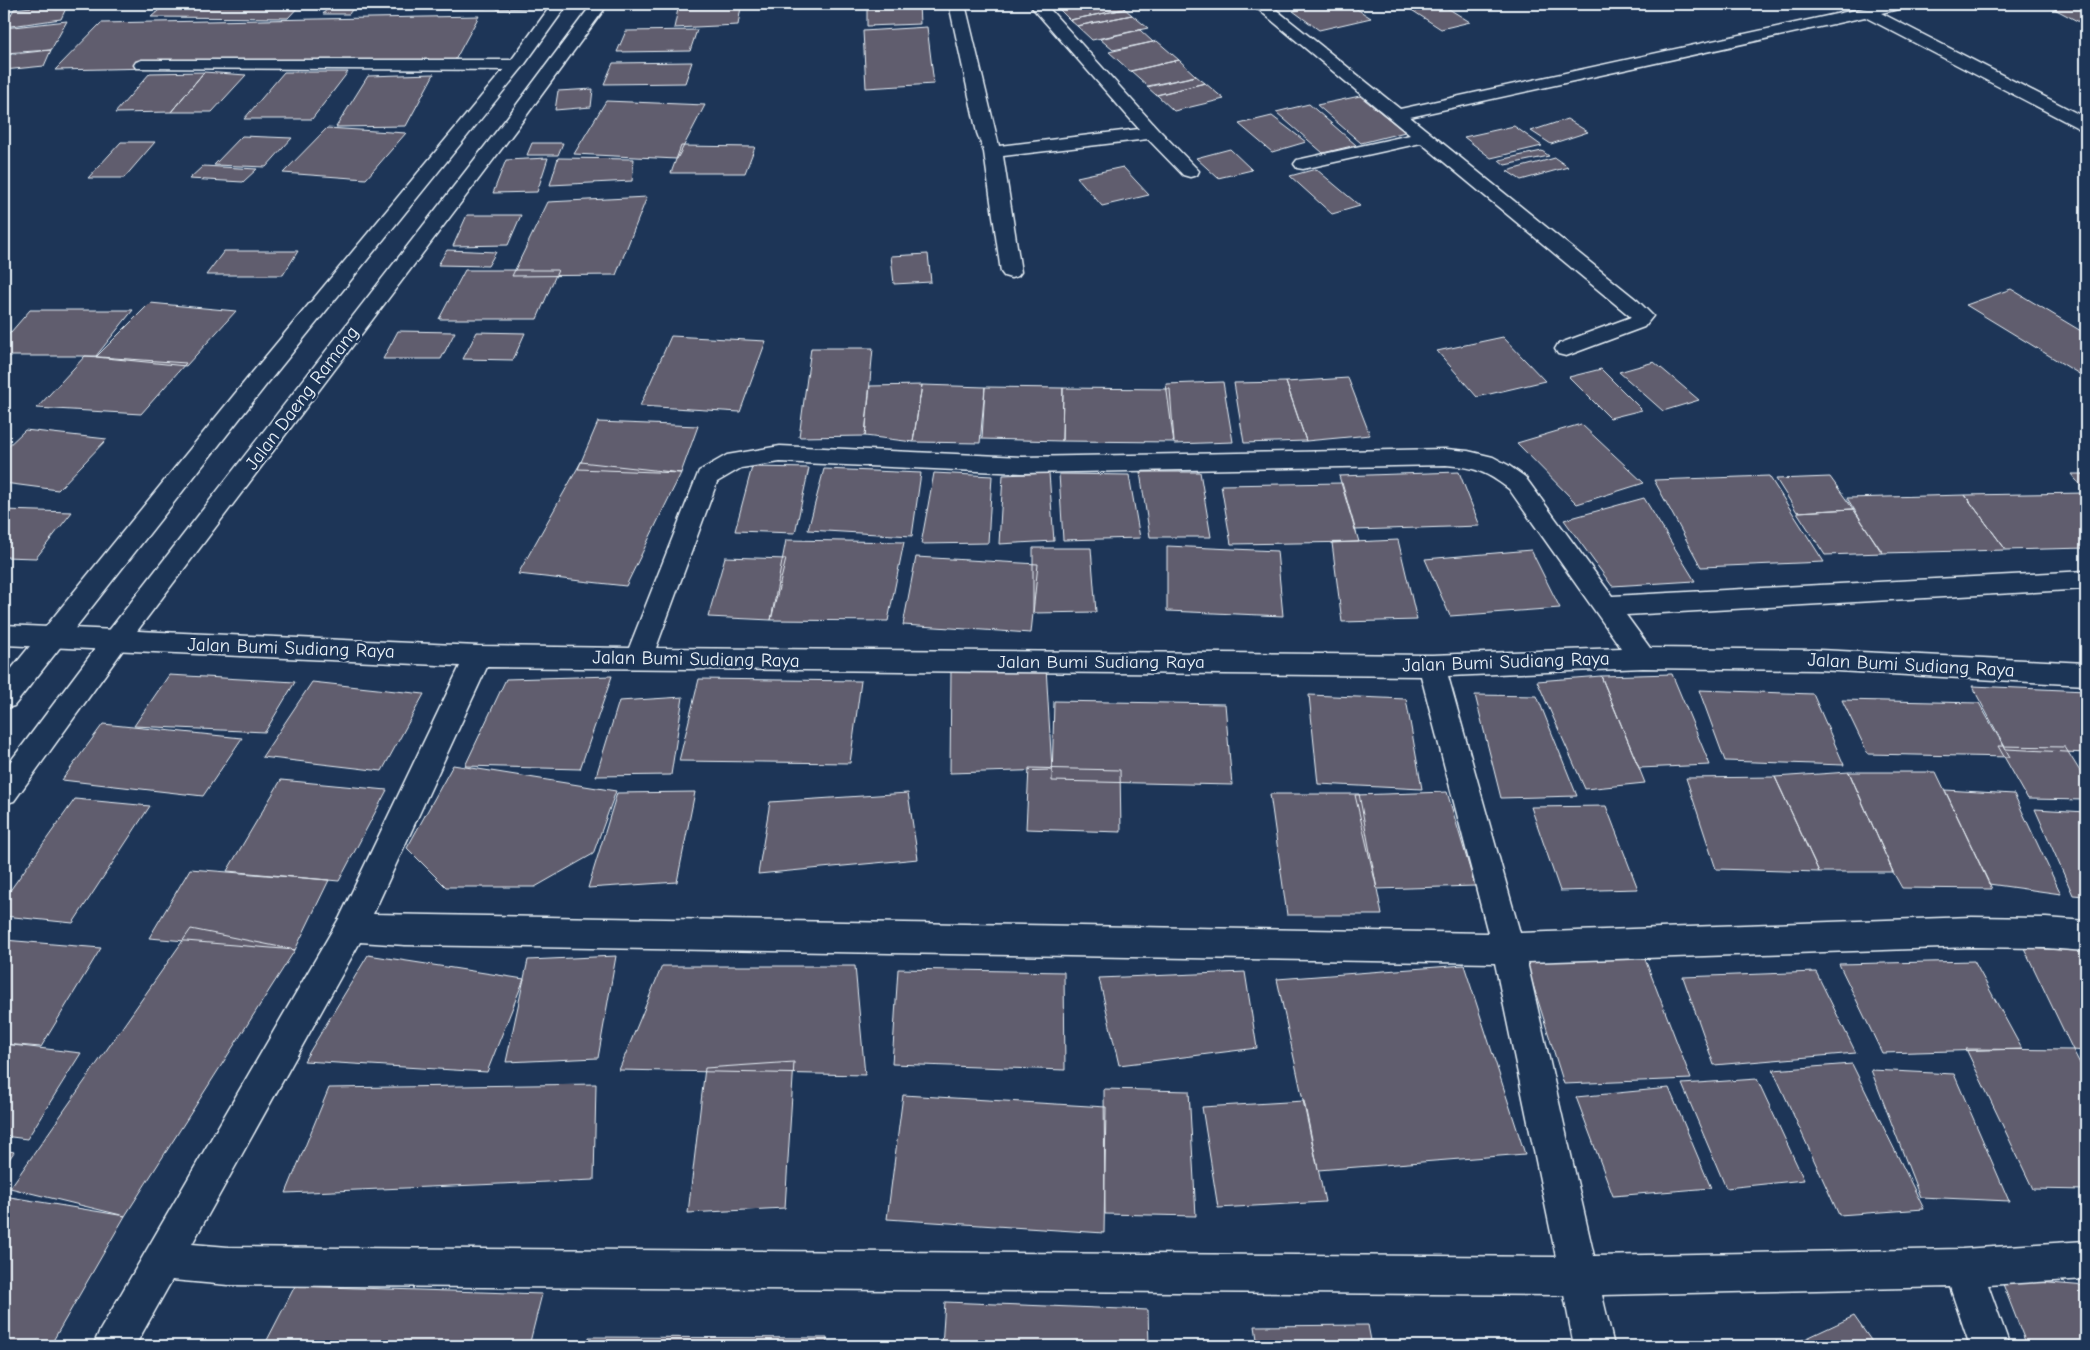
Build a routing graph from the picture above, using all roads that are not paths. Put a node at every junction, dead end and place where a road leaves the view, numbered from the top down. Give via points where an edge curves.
1 (560, 4) edge
2 (600, 4) edge
3 (957, 4) edge
4 (1037, 4) edge
5 (1260, 4) edge
6 (1902, 4) edge
7 (1867, 12) junction
8 (142, 65) dead end
9 (516, 65) junction
10 (1396, 115) junction
11 (2086, 125) edge
12 (1152, 133) junction
13 (1424, 137) junction
14 (993, 152) junction
15 (1302, 164) dead end
16 (1190, 171) dead end
17 (1011, 272) dead end
18 (1566, 349) dead end
19 (2086, 580) edge
20 (1605, 606) junction
21 (4, 635) edge
22 (52, 637) junction
23 (116, 640) junction
24 (478, 656) junction
25 (639, 658) junction
26 (1643, 658) junction
27 (1432, 666) junction
28 (2086, 674) edge
29 (4, 698) edge
30 (4, 792) edge
31 (351, 927) junction
32 (2086, 936) edge
33 (1508, 948) junction
34 (161, 1260) junction
35 (2086, 1260) edge
36 (1962, 1268) junction
37 (1577, 1276) junction
38 (113, 1346) edge
39 (1594, 1346) edge
40 (1990, 1346) edge

1 - 9 street
2 - 23 street, Jalan Daeng Ramang
3 - 14 street via 986,138
4 - 12 street
5 - 10 street
6 - 7 street
7 - 10 street
7 - 11 street
8 - 9 street
9 - 22 street
10 - 13 street
12 - 14 street
12 - 16 street
13 - 15 street
13 - 18 street via 1642,316 1637,323
14 - 17 street
19 - 20 street
20 - 25 street via 1517,483 1497,467 1471,459 1022,465 780,454 735,461 707,477
20 - 26 street
21 - 22 street, Jalan Bumi Sudiang Raya
22 - 23 street, Jalan Bumi Sudiang Raya
22 - 29 street
23 - 24 street, Jalan Bumi Sudiang Raya
23 - 30 street, Jalan Daeng Ramang
24 - 25 street, Jalan Bumi Sudiang Raya
24 - 31 street
25 - 27 street, Jalan Bumi Sudiang Raya
26 - 27 street, Jalan Bumi Sudiang Raya
26 - 28 street, Jalan Bumi Sudiang Raya via 1819,660
27 - 33 street
31 - 33 street
31 - 34 street
32 - 33 street via 1972,932
33 - 37 street
34 - 37 street via 228,1266
34 - 38 street
35 - 36 street
36 - 37 street
36 - 40 street
37 - 39 street

